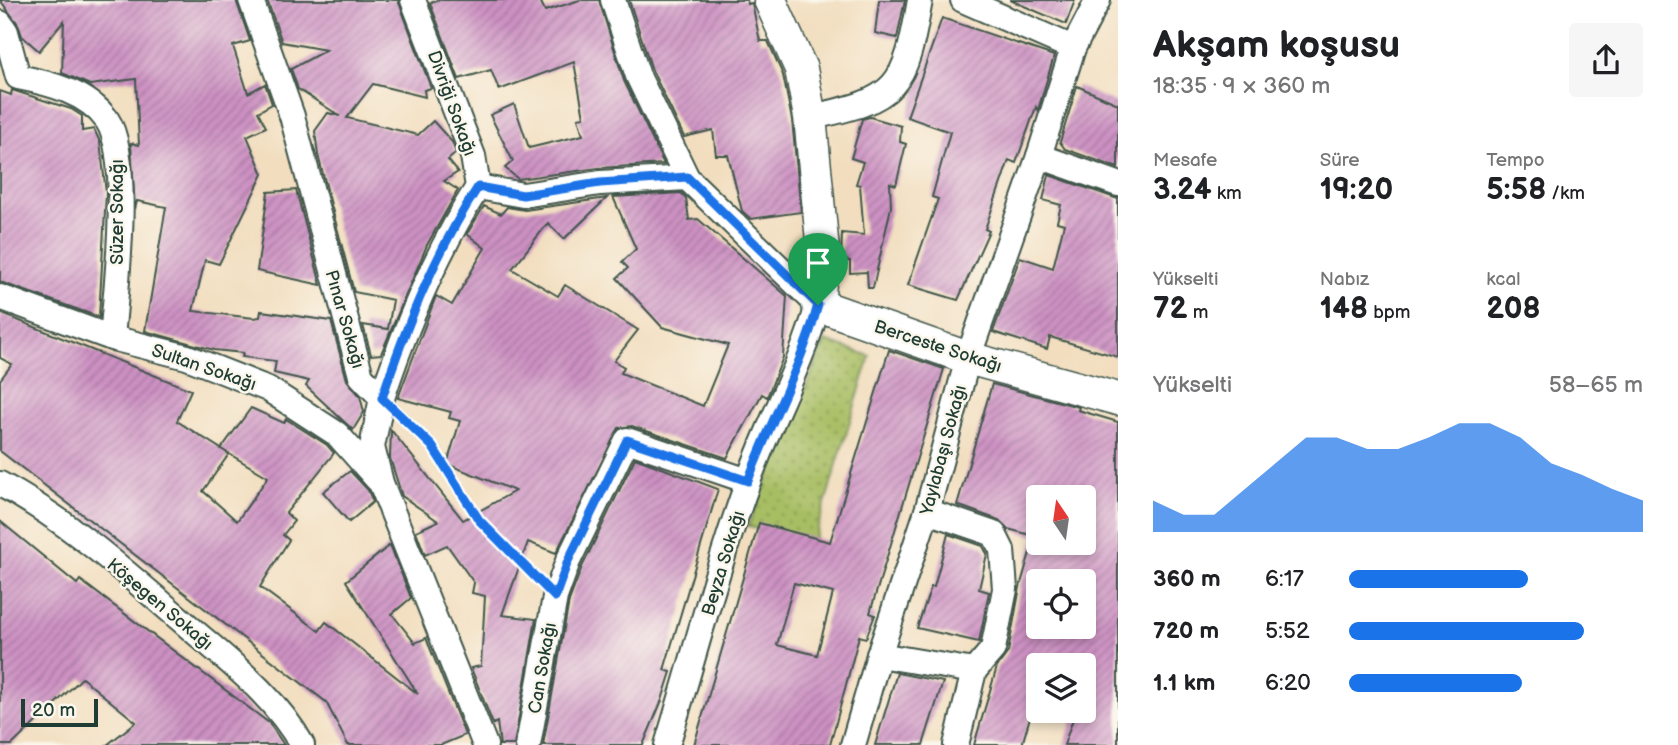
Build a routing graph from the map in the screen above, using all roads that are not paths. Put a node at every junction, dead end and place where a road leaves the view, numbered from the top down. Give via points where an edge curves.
1 (251, 0) edge
2 (413, 0) edge
3 (613, 0) edge
4 (770, 0) edge
5 (920, 0) edge
6 (963, 0) edge
7 (1098, 0) edge
8 (0, 23) edge
9 (1073, 48) junction
10 (9, 75) edge
11 (810, 117) junction
12 (1039, 156) junction
13 (687, 177) junction
14 (1118, 184) edge
15 (478, 187) junction
16 (0, 297) edge
17 (818, 305) junction
18 (112, 338) junction
19 (968, 358) junction
20 (382, 398) junction
21 (1118, 399) edge
22 (748, 481) junction
23 (381, 483) junction
24 (0, 484) edge
25 (927, 511) junction
26 (879, 655) junction
27 (974, 671) junction
28 (302, 745) edge
29 (485, 745) edge
30 (528, 745) edge
31 (667, 745) edge
32 (853, 745) edge
33 (956, 745) edge

1 - 20 street, Pınar Sokağı via 292,116 361,376
2 - 15 street, Divriği Sokağı via 473,156
3 - 13 street via 638,76
4 - 11 street via 801,69
5 - 11 street via 912,46 895,87 860,107
6 - 9 street
7 - 9 street, Yaylabaşı Sokağı
8 - 10 street, Süzer Sokağı via 6,32
9 - 12 street, Yaylabaşı Sokağı
10 - 18 street, Süzer Sokağı via 78,94 107,121 118,152 119,184
11 - 17 street via 823,251
12 - 14 street
12 - 19 street, Yaylabaşı Sokağı
13 - 15 street via 600,183 523,195
13 - 17 street
15 - 20 street via 452,227 398,349
16 - 18 street, Sultan Sokağı
17 - 19 street, Berceste Sokağı
17 - 22 street, Beyza Sokağı via 806,350
18 - 23 street, Sultan Sokağı via 187,357 268,389 337,434
19 - 21 street, Berceste Sokağı
19 - 25 street, Yaylabaşı Sokağı
20 - 23 street via 372,447
22 - 30 street, Can Sokağı via 627,440 555,597
22 - 31 street, Beyza Sokağı
23 - 29 street
24 - 28 street, Köşegen Sokağı via 29,499 159,601 257,686
25 - 26 street, Yaylabaşı Sokağı
25 - 27 street via 994,534 1002,550 1004,589 993,649
26 - 27 street
26 - 32 street, Yaylabaşı Sokağı
27 - 33 street

